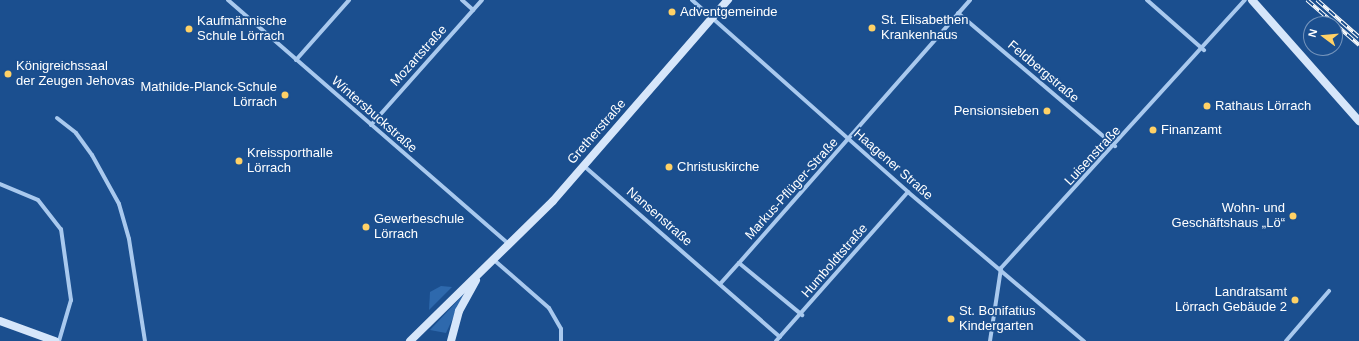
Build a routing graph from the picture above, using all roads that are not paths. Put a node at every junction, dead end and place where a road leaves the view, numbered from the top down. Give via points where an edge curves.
1 (228, 0) edge
2 (349, 0) edge
3 (462, 0) edge
4 (482, 0) edge
5 (692, 0) edge
6 (728, 0) edge
7 (970, 0) edge
8 (1147, 0) edge
9 (1246, 0) edge
10 (1252, 0) edge
11 (473, 10) junction
12 (958, 13) junction
13 (713, 18) junction
14 (1204, 50) junction
15 (296, 60) junction
16 (57, 118) dead end
17 (1359, 120) edge
18 (371, 125) junction
19 (849, 140) junction
20 (1115, 146) junction
21 (584, 166) junction
22 (0, 184) edge
23 (908, 192) junction
24 (509, 244) junction
25 (494, 260) junction
26 (739, 263) junction
27 (1001, 268) junction
28 (479, 276) junction
29 (720, 284) junction
30 (1329, 291) dead end
31 (802, 315) junction
32 (0, 320) edge
33 (780, 337) junction
34 (55, 341) edge
35 (59, 341) edge
36 (145, 341) edge
37 (410, 341) edge
38 (451, 341) edge
39 (562, 341) edge
40 (776, 341) edge
41 (990, 341) edge
42 (1084, 341) edge
43 (1286, 341) edge

1 - 15 street, Wintersbuckstraße
2 - 15 street
3 - 11 street
4 - 11 street, Mozartstraße
5 - 13 street, Haagener Straße
6 - 13 main road, Gretherstraße
7 - 12 street, Markus-Pflüger-Straße
8 - 14 street
9 - 14 street, Luisenstraße
10 - 17 main road
11 - 18 street, Mozartstraße
12 - 19 street, Markus-Pflüger-Straße
12 - 20 street, Feldbergstraße
13 - 19 street, Haagener Straße
13 - 21 main road, Gretherstraße
14 - 20 street, Luisenstraße
15 - 18 street, Wintersbuckstraße
16 - 36 street via 76,133 108,180 122,214
18 - 24 street, Wintersbuckstraße
19 - 23 street, Haagener Straße
19 - 26 street, Markus-Pflüger-Straße
20 - 27 street, Luisenstraße
21 - 24 main road, Gretherstraße
21 - 29 street, Nansenstraße
22 - 35 street via 38,200 60,229 71,300
23 - 27 street, Haagener Straße
23 - 31 street, Humboldtstraße
24 - 25 main road, Gretherstraße
25 - 28 main road, Gretherstraße
25 - 39 street via 549,308 561,329
26 - 29 street
26 - 31 street
27 - 41 street
27 - 42 street, Haagener Straße
28 - 37 main road, Gretherstraße
28 - 38 main road, Gretherstraße via 460,311
29 - 33 street, Nansenstraße
30 - 43 street
31 - 33 street, Humboldtstraße
32 - 34 main road
33 - 40 street, Humboldtstraße

